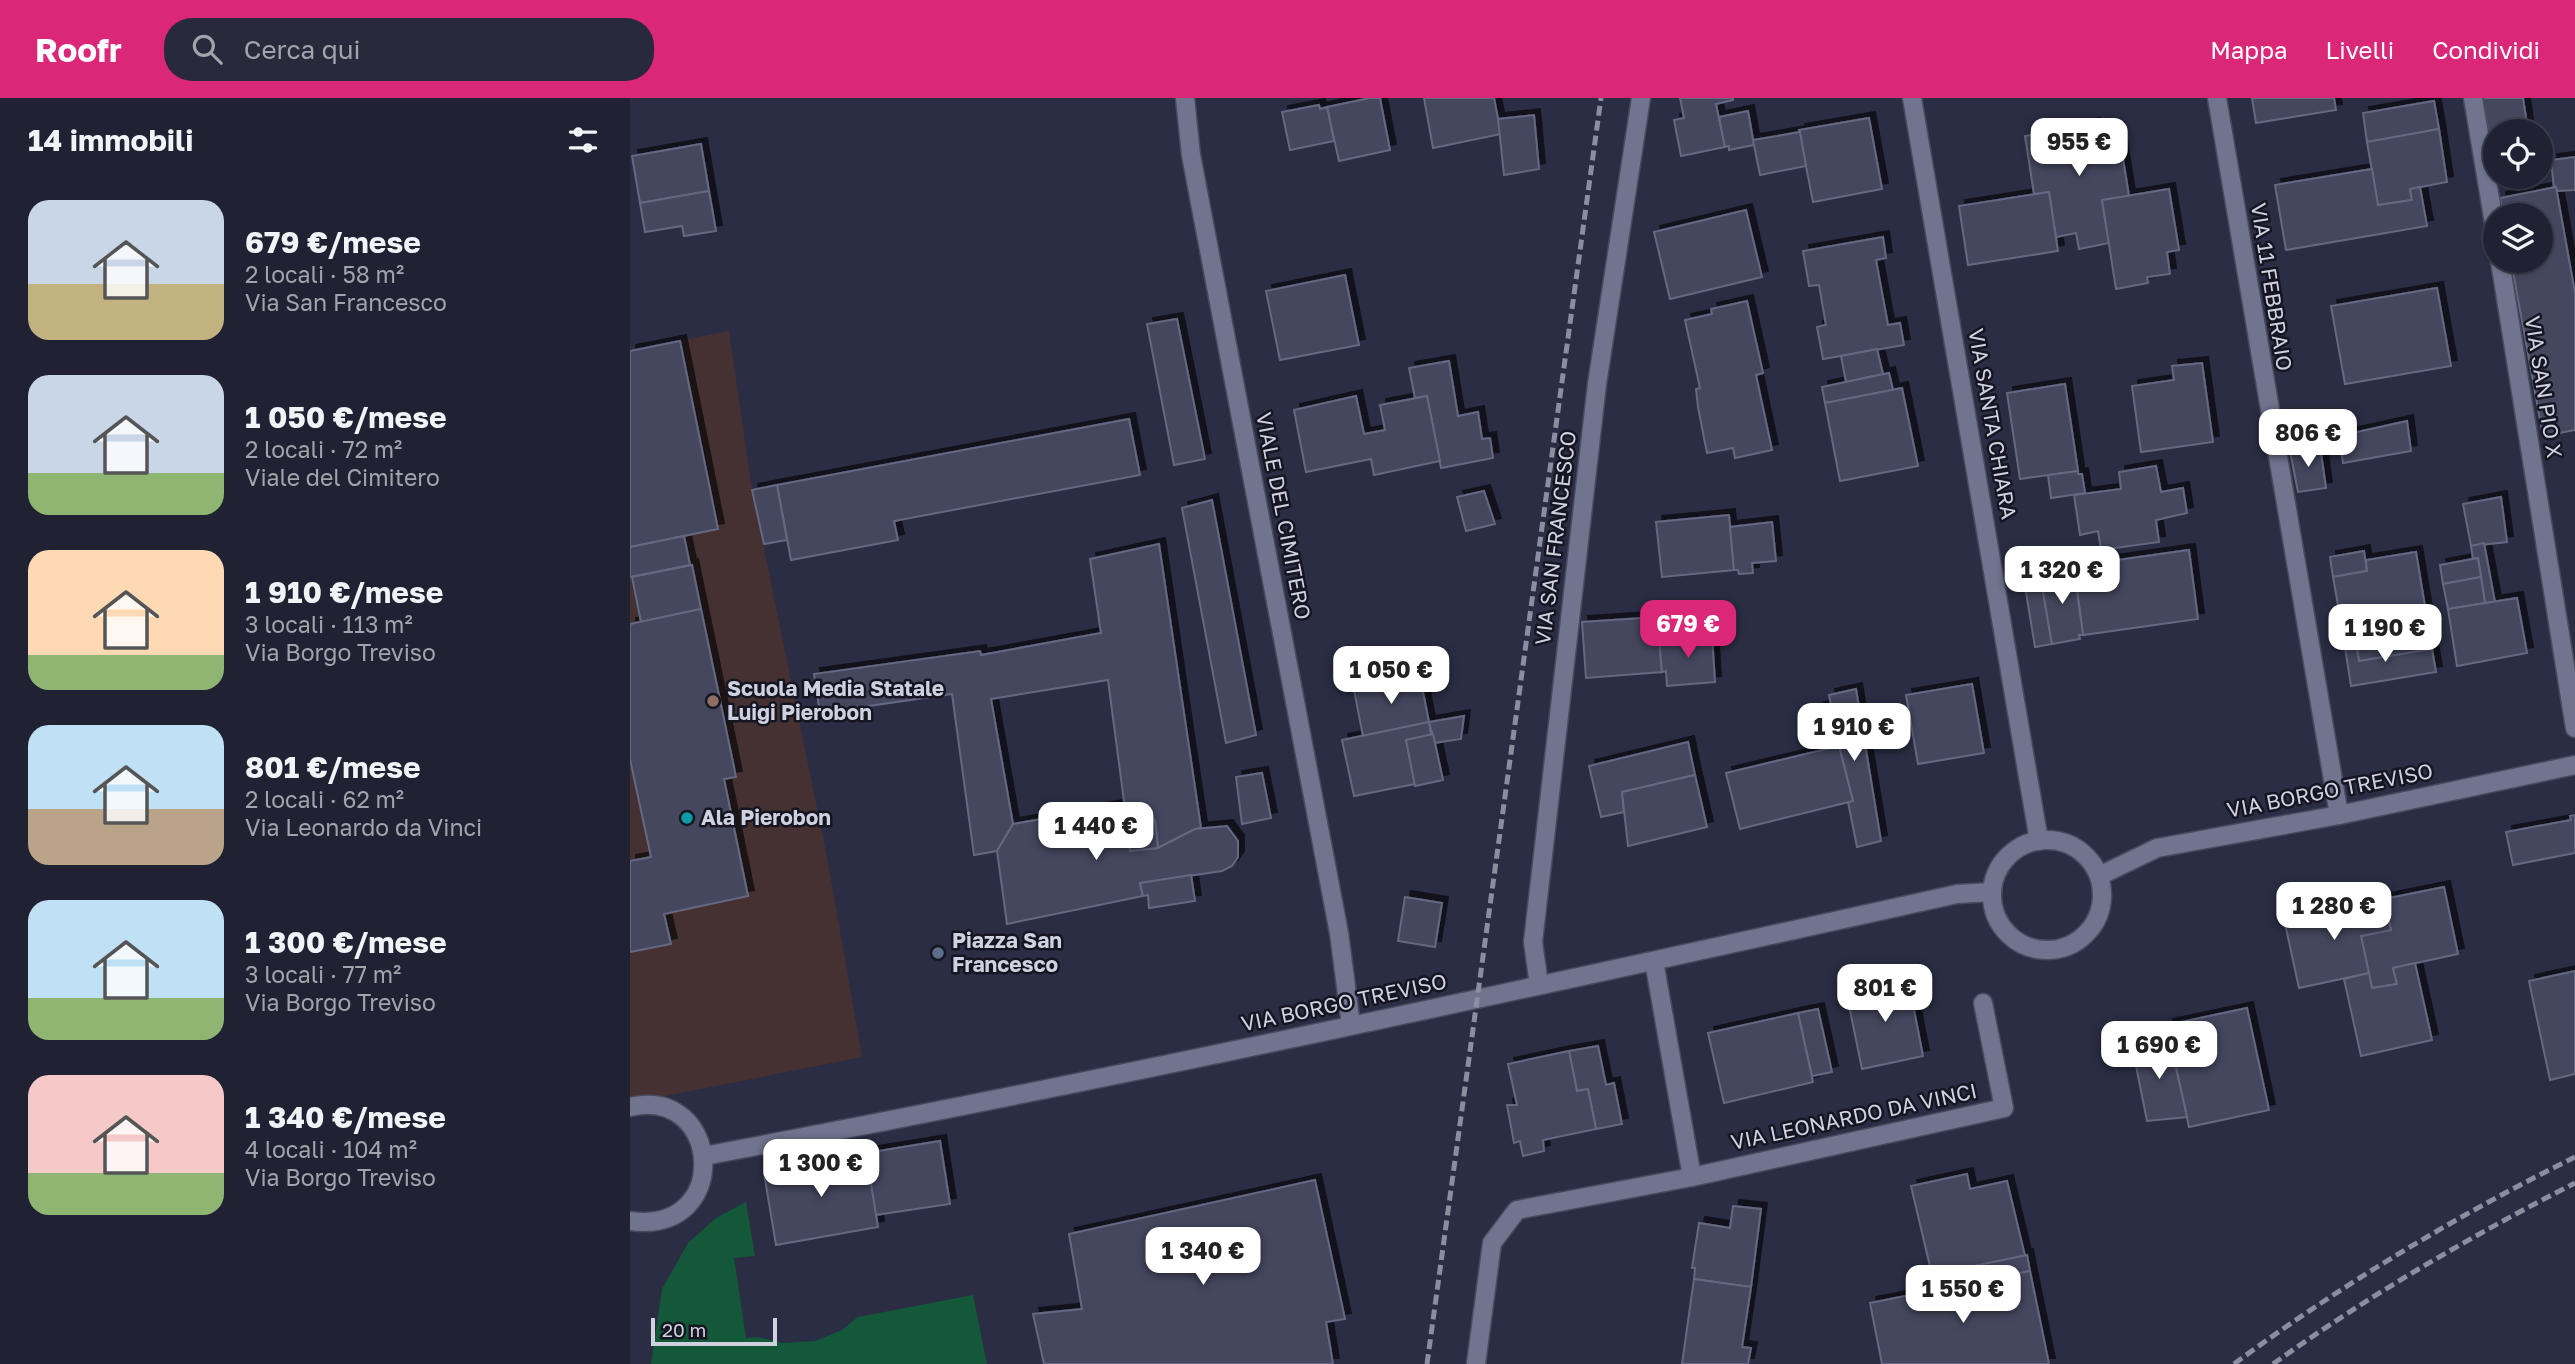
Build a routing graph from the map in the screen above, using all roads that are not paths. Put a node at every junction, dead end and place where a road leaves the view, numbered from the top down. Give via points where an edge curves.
1 (1185, 98) edge
2 (1641, 98) edge
3 (1912, 98) edge
4 (2217, 98) edge
5 (2473, 98) edge
6 (2491, 203) edge
7 (2502, 273) edge
8 (2575, 728) edge
9 (2575, 765) edge
10 (2339, 815) junction
11 (2039, 841) junction
12 (2099, 876) junction
13 (1992, 892) junction
14 (1654, 961) junction
15 (1539, 985) junction
16 (1983, 1003) dead end
17 (1351, 1025) junction
18 (630, 1107) edge
19 (704, 1156) junction
20 (1692, 1177) junction
21 (630, 1223) edge
22 (1476, 1364) edge

1 - 17 street, VIALE DEL CIMITERO via 1191,155 1339,933
2 - 15 street, VIA SAN FRANCESCO via 1597,384 1532,942
3 - 11 street, VIA SANTA CHIARA
4 - 10 street, VIA 11 FEBBRAIO
5 - 6 street
7 - 8 street, VIA SAN PIO X
9 - 10 street, VIA BORGO TREVISO
10 - 12 street, VIA BORGO TREVISO via 2157,848
11 - 12 street via 2068,844 2082,852
11 - 13 street via 2012,853 1998,871
12 - 13 street via 2102,901 2094,924 2083,937 2052,950 2036,949 2009,935 1993,908
13 - 14 street, VIA BORGO TREVISO via 1957,894
14 - 15 street, VIA BORGO TREVISO
14 - 20 street
15 - 17 street, VIA BORGO TREVISO
16 - 20 street, VIA LEONARDO DA VINCI via 2004,1108
17 - 19 street, VIA BORGO TREVISO
18 - 19 street via 657,1105 680,1115 696,1133
19 - 21 street via 703,1179 693,1199 676,1214 654,1223
20 - 22 street via 1517,1210 1492,1243

